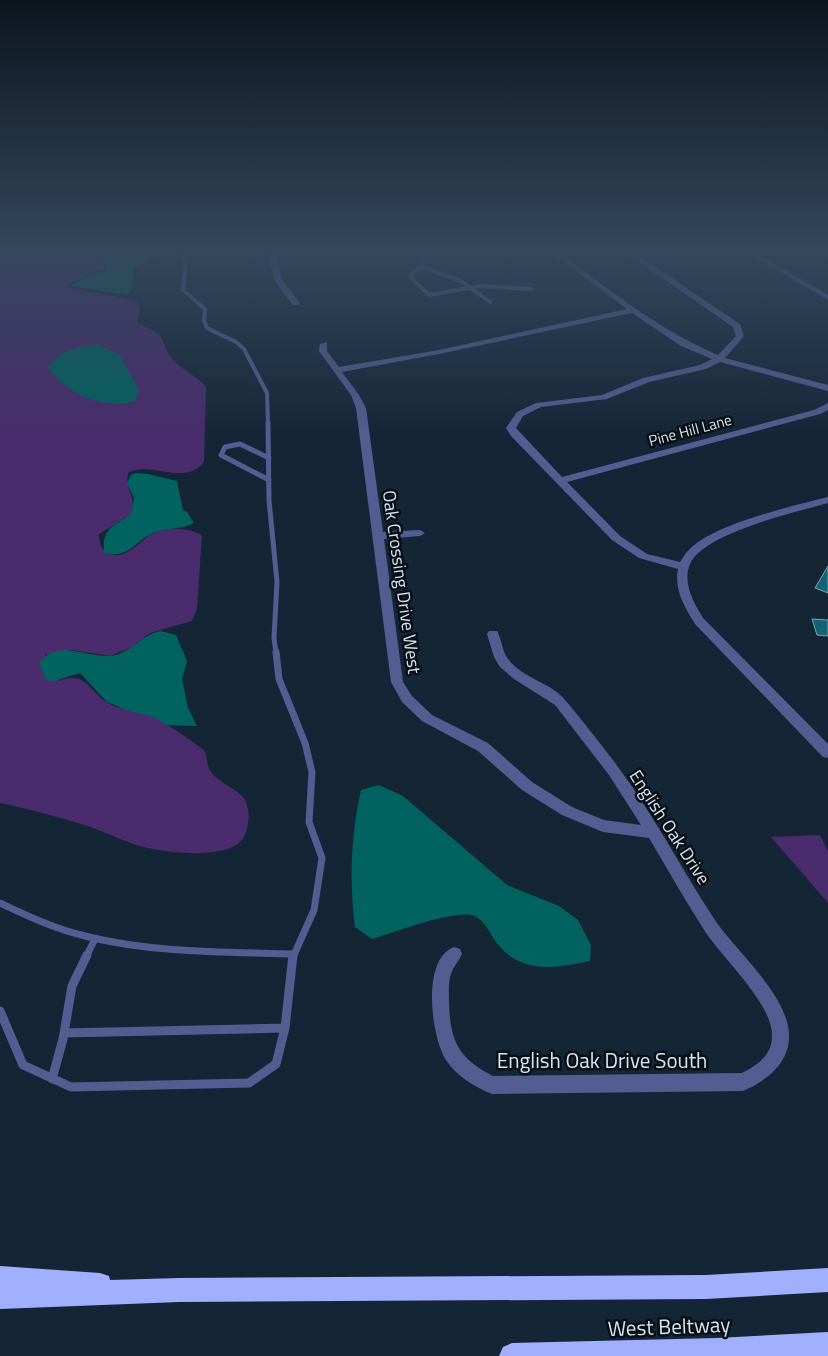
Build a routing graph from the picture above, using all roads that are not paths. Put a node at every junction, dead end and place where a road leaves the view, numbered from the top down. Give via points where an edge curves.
1 (205, 311) edge
2 (628, 311) edge
3 (636, 311) edge
4 (715, 311) edge
5 (324, 344) dead end
6 (719, 359) junction
7 (337, 370) junction
8 (828, 388) edge
9 (828, 406) edge
10 (269, 458) junction
11 (269, 480) junction
12 (559, 481) junction
13 (828, 500) edge
14 (420, 532) dead end
15 (378, 536) junction
16 (684, 567) junction
17 (494, 634) dead end
18 (828, 753) edge
19 (654, 833) junction
20 (1, 905) edge
21 (95, 939) junction
22 (293, 954) junction
23 (454, 954) dead end
24 (0, 1011) edge
25 (284, 1028) junction
26 (64, 1033) junction
27 (772, 1063) joint
28 (52, 1079) junction
29 (0, 1278) edge
30 (828, 1280) edge
31 (179, 1290) junction
32 (0, 1298) edge
33 (828, 1345) edge
34 (512, 1356) edge

1 - 10 lane via 207,328 244,349 267,393
2 - 7 street via 439,352
3 - 6 street via 671,337
4 - 6 street via 737,326 740,336
5 - 7 street, Oak Crossing Drive West via 323,351
6 - 8 street
6 - 12 street via 703,367 636,383 604,397 539,405 520,414 511,428 514,434
7 - 15 street, Oak Crossing Drive West via 361,408
9 - 12 street, Pine Hill Lane via 817,412
10 - 11 lane
10 - 11 lane via 240,444 225,447 221,455
11 - 22 lane via 277,582 275,646 280,679 305,743 312,772 309,822 322,858 314,910
12 - 16 street via 626,546 643,556
13 - 16 street via 706,539 692,552
14 - 15 street
15 - 19 street, Oak Crossing Drive West via 397,682 407,700 427,718 484,747 527,786 567,811 603,826
16 - 18 street via 682,588 687,605 699,621
17 - 19 street, English Oak Drive via 500,658 510,670 560,702
19 - 27 street, English Oak Drive via 712,927 768,1002 778,1021 780,1044
20 - 21 lane via 46,924
21 - 22 lane via 174,951
21 - 26 lane via 72,986
22 - 25 lane
23 - 27 street, English Oak Drive South via 441,972 442,1033 453,1056 469,1074 492,1085 743,1082 763,1072
24 - 28 lane via 23,1064
25 - 26 lane
25 - 28 lane via 276,1064 249,1083 71,1087
26 - 28 lane
29 - 31 highway
30 - 31 highway via 706,1287
31 - 32 highway
33 - 34 highway, West Beltway

